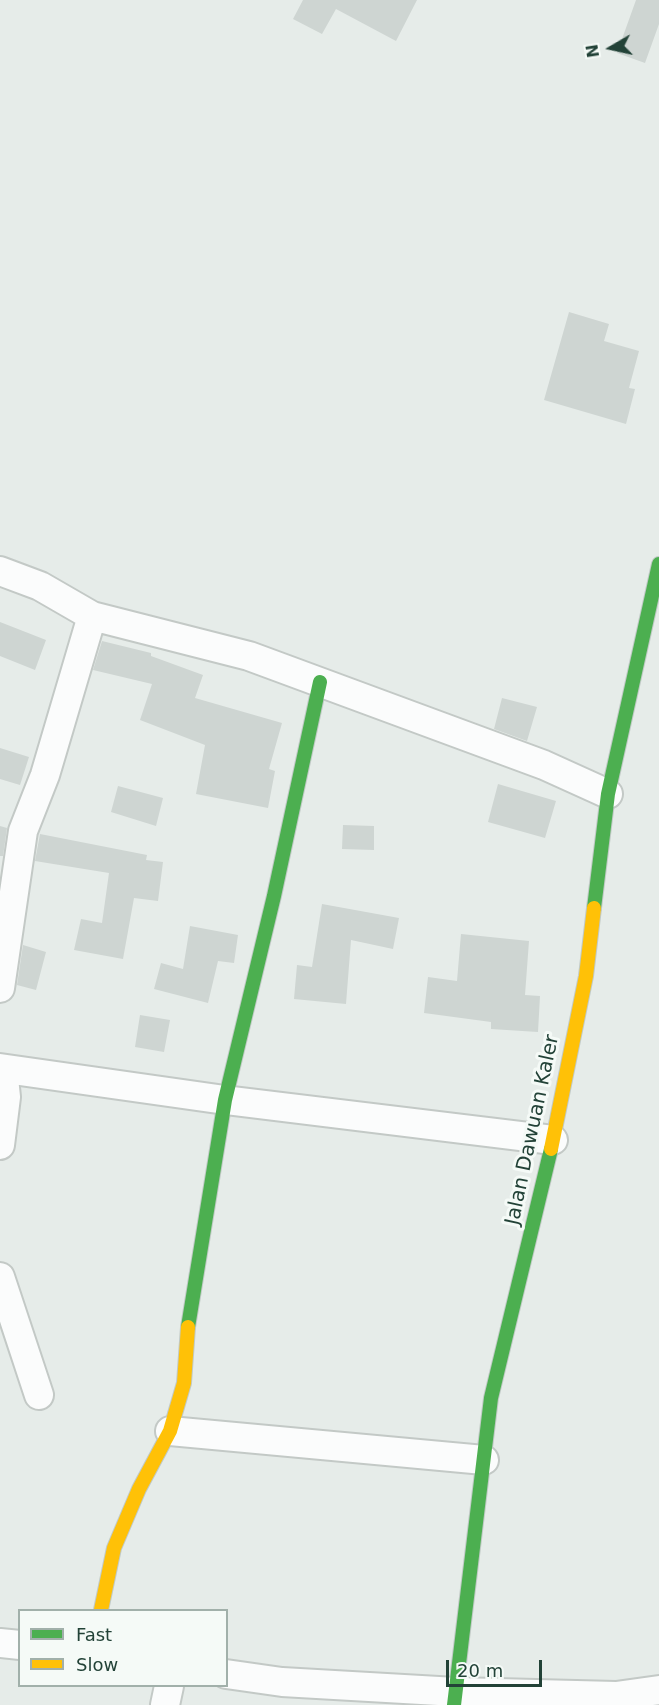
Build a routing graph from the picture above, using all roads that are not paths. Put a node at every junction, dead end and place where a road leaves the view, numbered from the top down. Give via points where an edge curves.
1 (659, 564) edge
2 (0, 572) edge
3 (92, 616) junction
4 (320, 682) junction
5 (608, 794) junction
6 (0, 988) edge
7 (2, 1068) edge
8 (225, 1100) junction
9 (553, 1140) junction
10 (0, 1145) edge
11 (0, 1277) edge
12 (39, 1395) dead end
13 (170, 1431) junction
14 (484, 1460) junction
15 (101, 1609) edge
16 (0, 1643) edge
17 (18, 1646) edge
18 (228, 1674) edge
19 (169, 1687) edge
20 (659, 1690) edge
21 (455, 1699) edge
22 (616, 1700) edge
23 (165, 1705) edge

1 - 5 street, Jalan Dawuan Kaler
2 - 3 street via 40,586
3 - 4 street via 249,656
3 - 6 street via 45,775 23,831
4 - 5 street via 544,765
4 - 8 street
5 - 9 street, Jalan Dawuan Kaler via 586,976
7 - 8 street
7 - 10 street via 6,1097
8 - 9 street
8 - 13 street via 187,1330 184,1383
9 - 14 street, Jalan Dawuan Kaler via 491,1398
11 - 12 street
13 - 14 street
13 - 15 street via 114,1548
14 - 21 street, Jalan Dawuan Kaler
16 - 17 street
18 - 21 street
19 - 23 street
20 - 22 street
21 - 22 street

